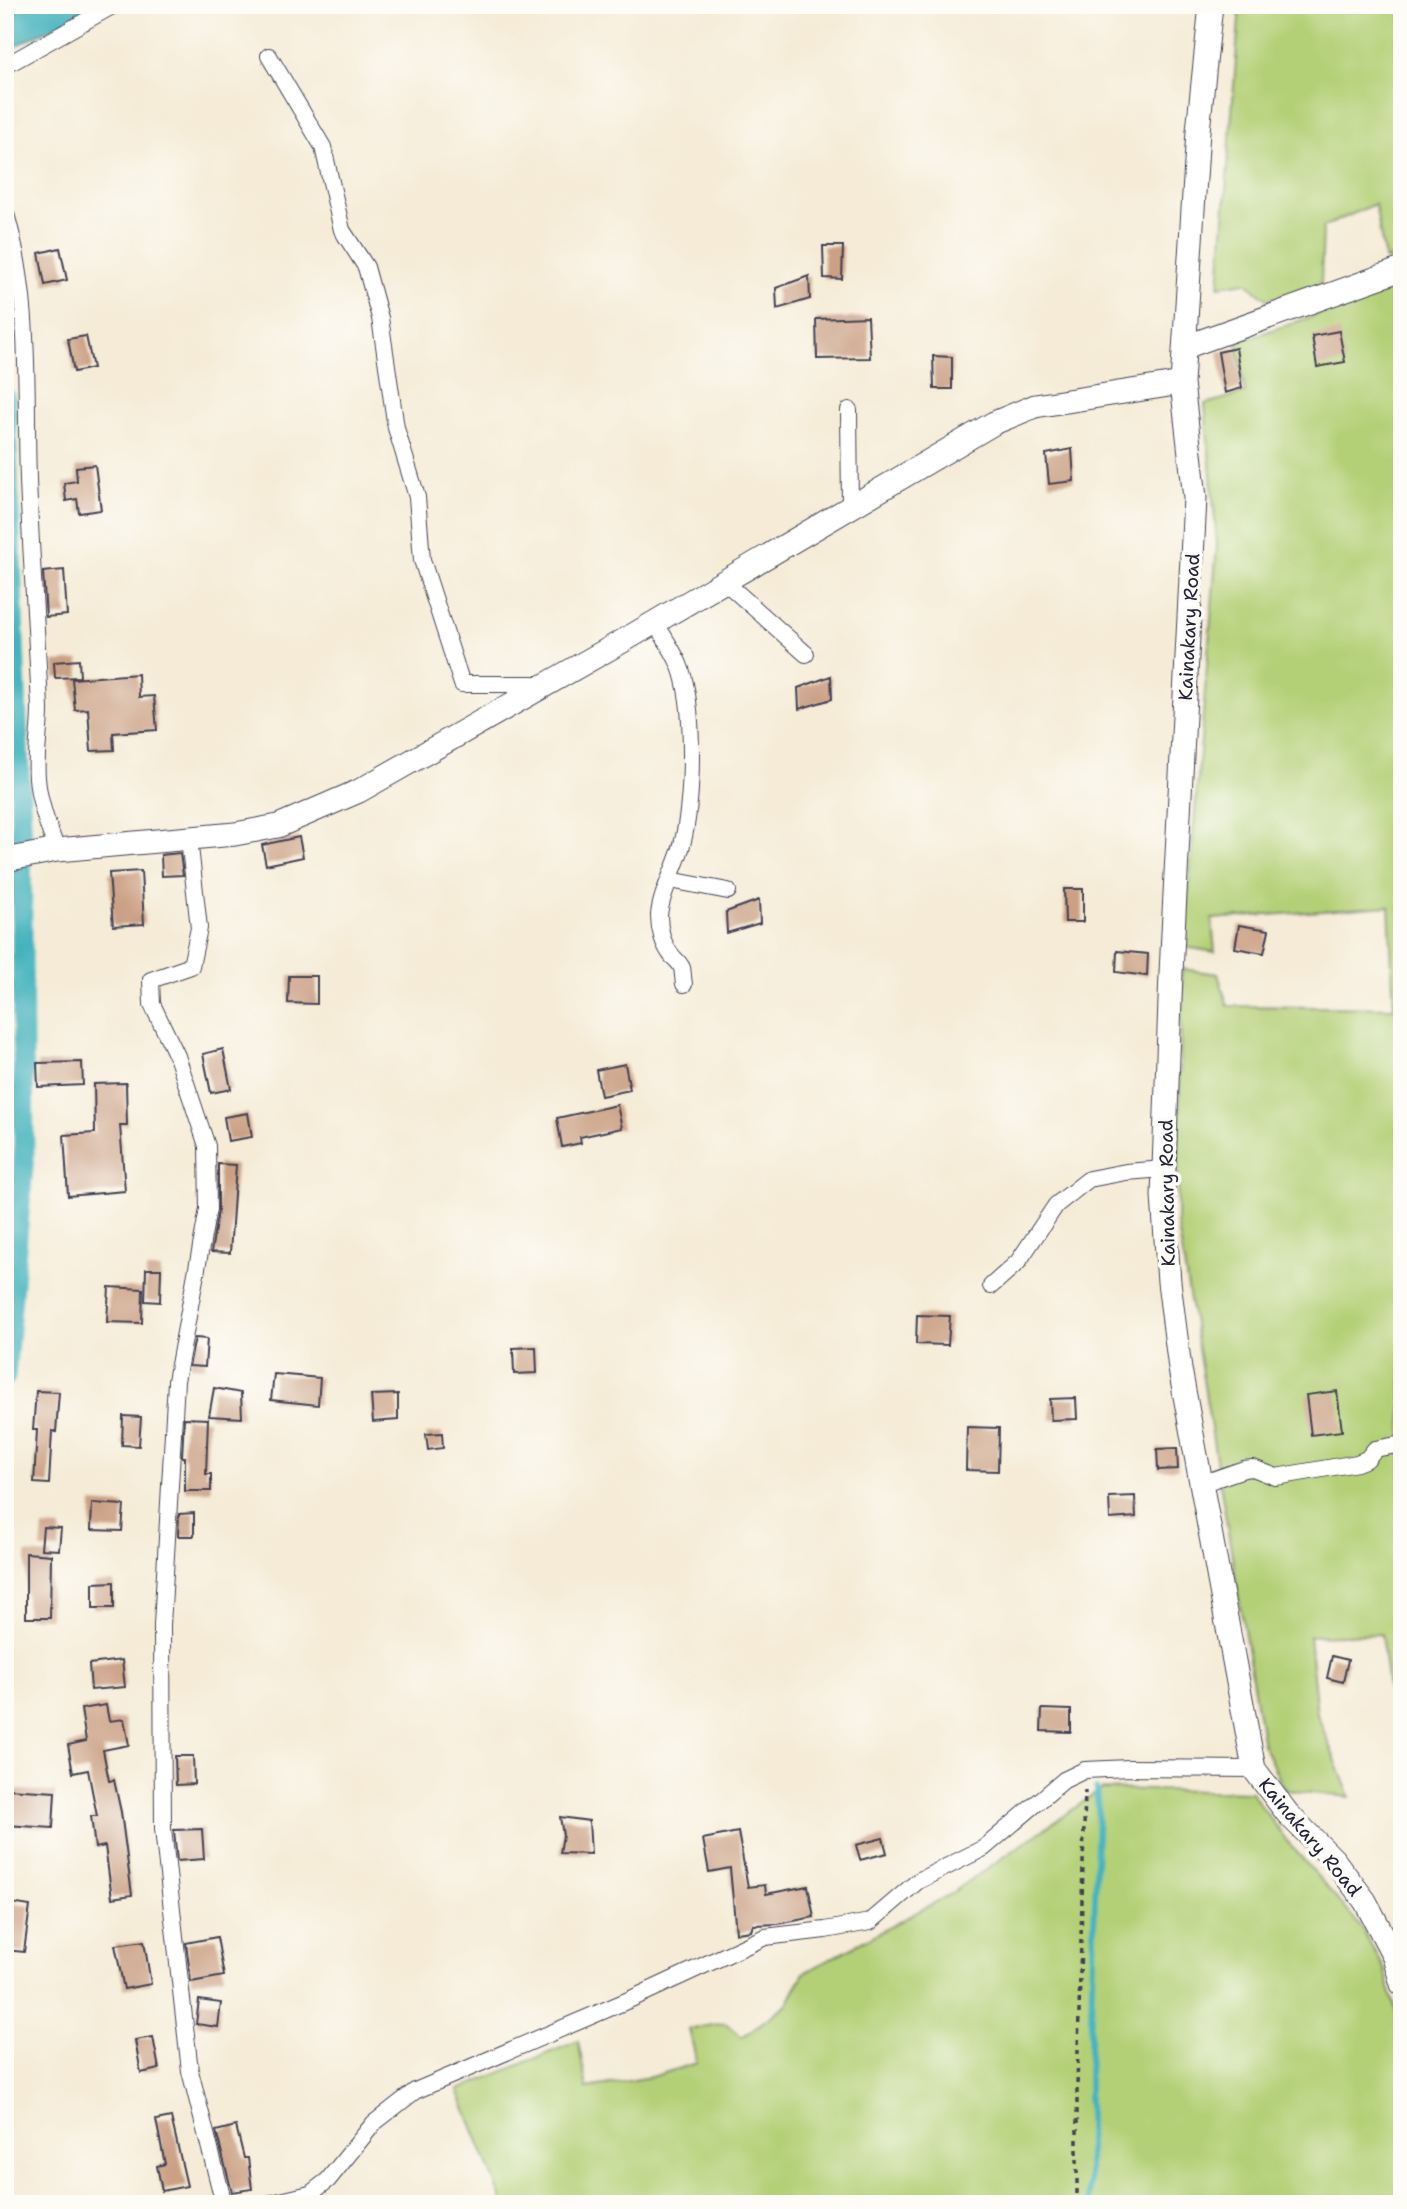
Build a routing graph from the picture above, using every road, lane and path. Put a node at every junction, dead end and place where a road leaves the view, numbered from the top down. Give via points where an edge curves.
1 (114, 5) edge
2 (1211, 5) edge
3 (269, 56) dead end
4 (5, 66) edge
5 (5, 211) edge
6 (1402, 269) edge
7 (1185, 347) junction
8 (1182, 383) junction
9 (849, 410) dead end
10 (850, 507) junction
11 (724, 581) junction
12 (655, 622) junction
13 (806, 654) dead end
14 (547, 684) junction
15 (189, 838) junction
16 (49, 851) junction
17 (5, 860) edge
18 (670, 880) junction
19 (728, 891) dead end
20 (684, 984) dead end
21 (1164, 1170) junction
22 (991, 1286) dead end
23 (1402, 1444) edge
24 (1200, 1484) junction
25 (1254, 1769) junction
26 (1085, 1770) junction
27 (1402, 1984) edge
28 (224, 2204) edge
29 (268, 2204) edge
30 (1077, 2204) edge

1 - 4 street
2 - 7 main road, Kainakary Road
3 - 14 street via 323,147 342,230 366,267 380,318 396,428 417,497 422,560 462,684
5 - 16 street via 22,286 40,711 37,776
6 - 7 main road
7 - 8 main road, Kainakary Road
8 - 10 main road via 1035,406 993,423
8 - 21 main road, Kainakary Road via 1195,498
9 - 10 street
10 - 11 main road
11 - 12 main road
11 - 13 street
12 - 14 main road
12 - 18 street via 679,664 690,732 683,841
14 - 15 main road via 348,796 278,826
15 - 16 main road
15 - 28 street via 199,929 191,966 152,980 152,1004 177,1056 207,1146 208,1209 176,1381 162,1625 163,1829 190,2071
16 - 17 main road
18 - 19 street
18 - 20 street via 661,902 660,928 666,948 682,966
21 - 22 street via 1089,1179 1056,1205 1018,1262
21 - 24 main road, Kainakary Road via 1169,1282
23 - 24 street via 1375,1449 1367,1460 1357,1463 1276,1478 1244,1469
24 - 25 main road, Kainakary Road
25 - 26 street
25 - 27 main road, Kainakary Road via 1364,1901 1394,1956
26 - 29 street via 1064,1780 984,1848 918,1881 870,1922 765,1937 415,2091 374,2123 328,2180 310,2194
26 - 30 path

